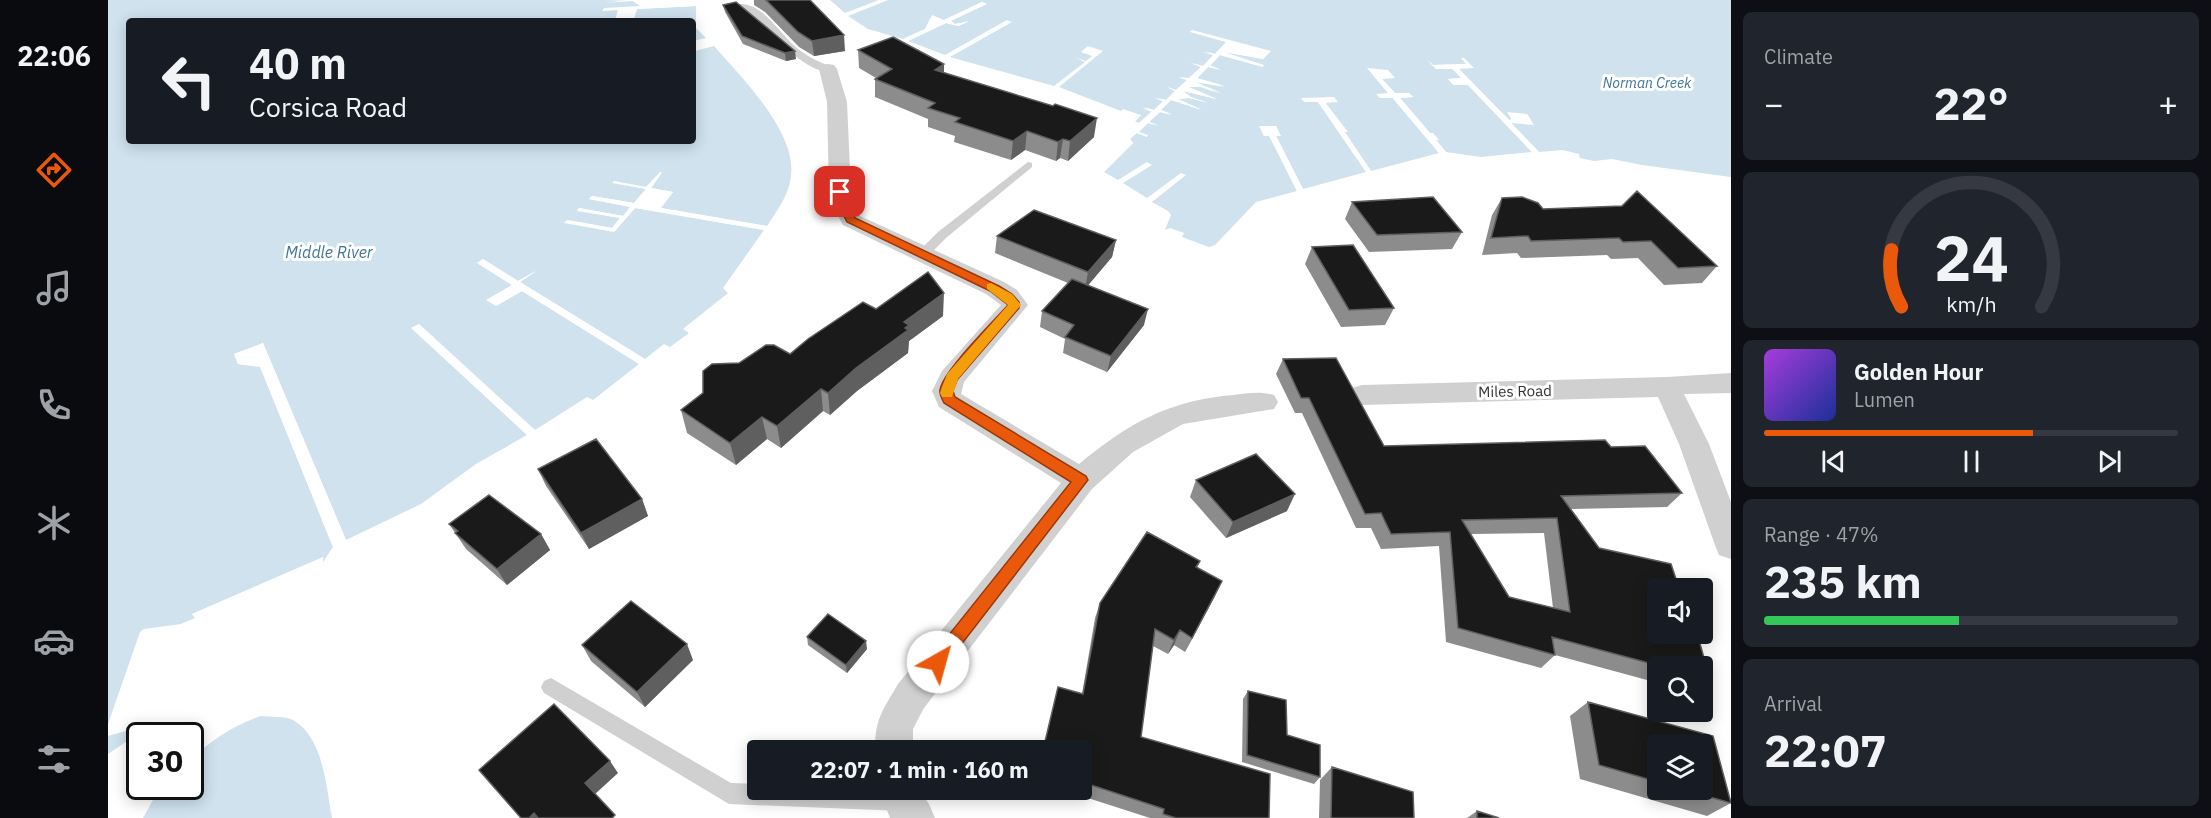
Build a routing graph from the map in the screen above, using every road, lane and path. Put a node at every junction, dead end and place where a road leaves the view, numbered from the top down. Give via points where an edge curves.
1 (742, 6) edge
2 (828, 69) joint
3 (1028, 165) dead end
4 (922, 255) junction
5 (1731, 383) edge
6 (1667, 387) junction
7 (1362, 395) dead end
8 (1264, 402) dead end
9 (1081, 480) junction
10 (1731, 545) edge
11 (551, 687) dead end
12 (894, 740) edge
13 (905, 802) edge

1 - 2 lane via 759,13 791,48
2 - 4 street via 837,102 843,205 851,220
3 - 4 lane
4 - 9 street via 995,288 1015,305 952,378 946,391 949,400
5 - 6 street, Miles Road
6 - 7 street, Miles Road
6 - 10 street via 1694,444
8 - 9 street via 1176,415 1122,444
9 - 12 street via 911,696 894,727
11 - 13 lane via 729,793

